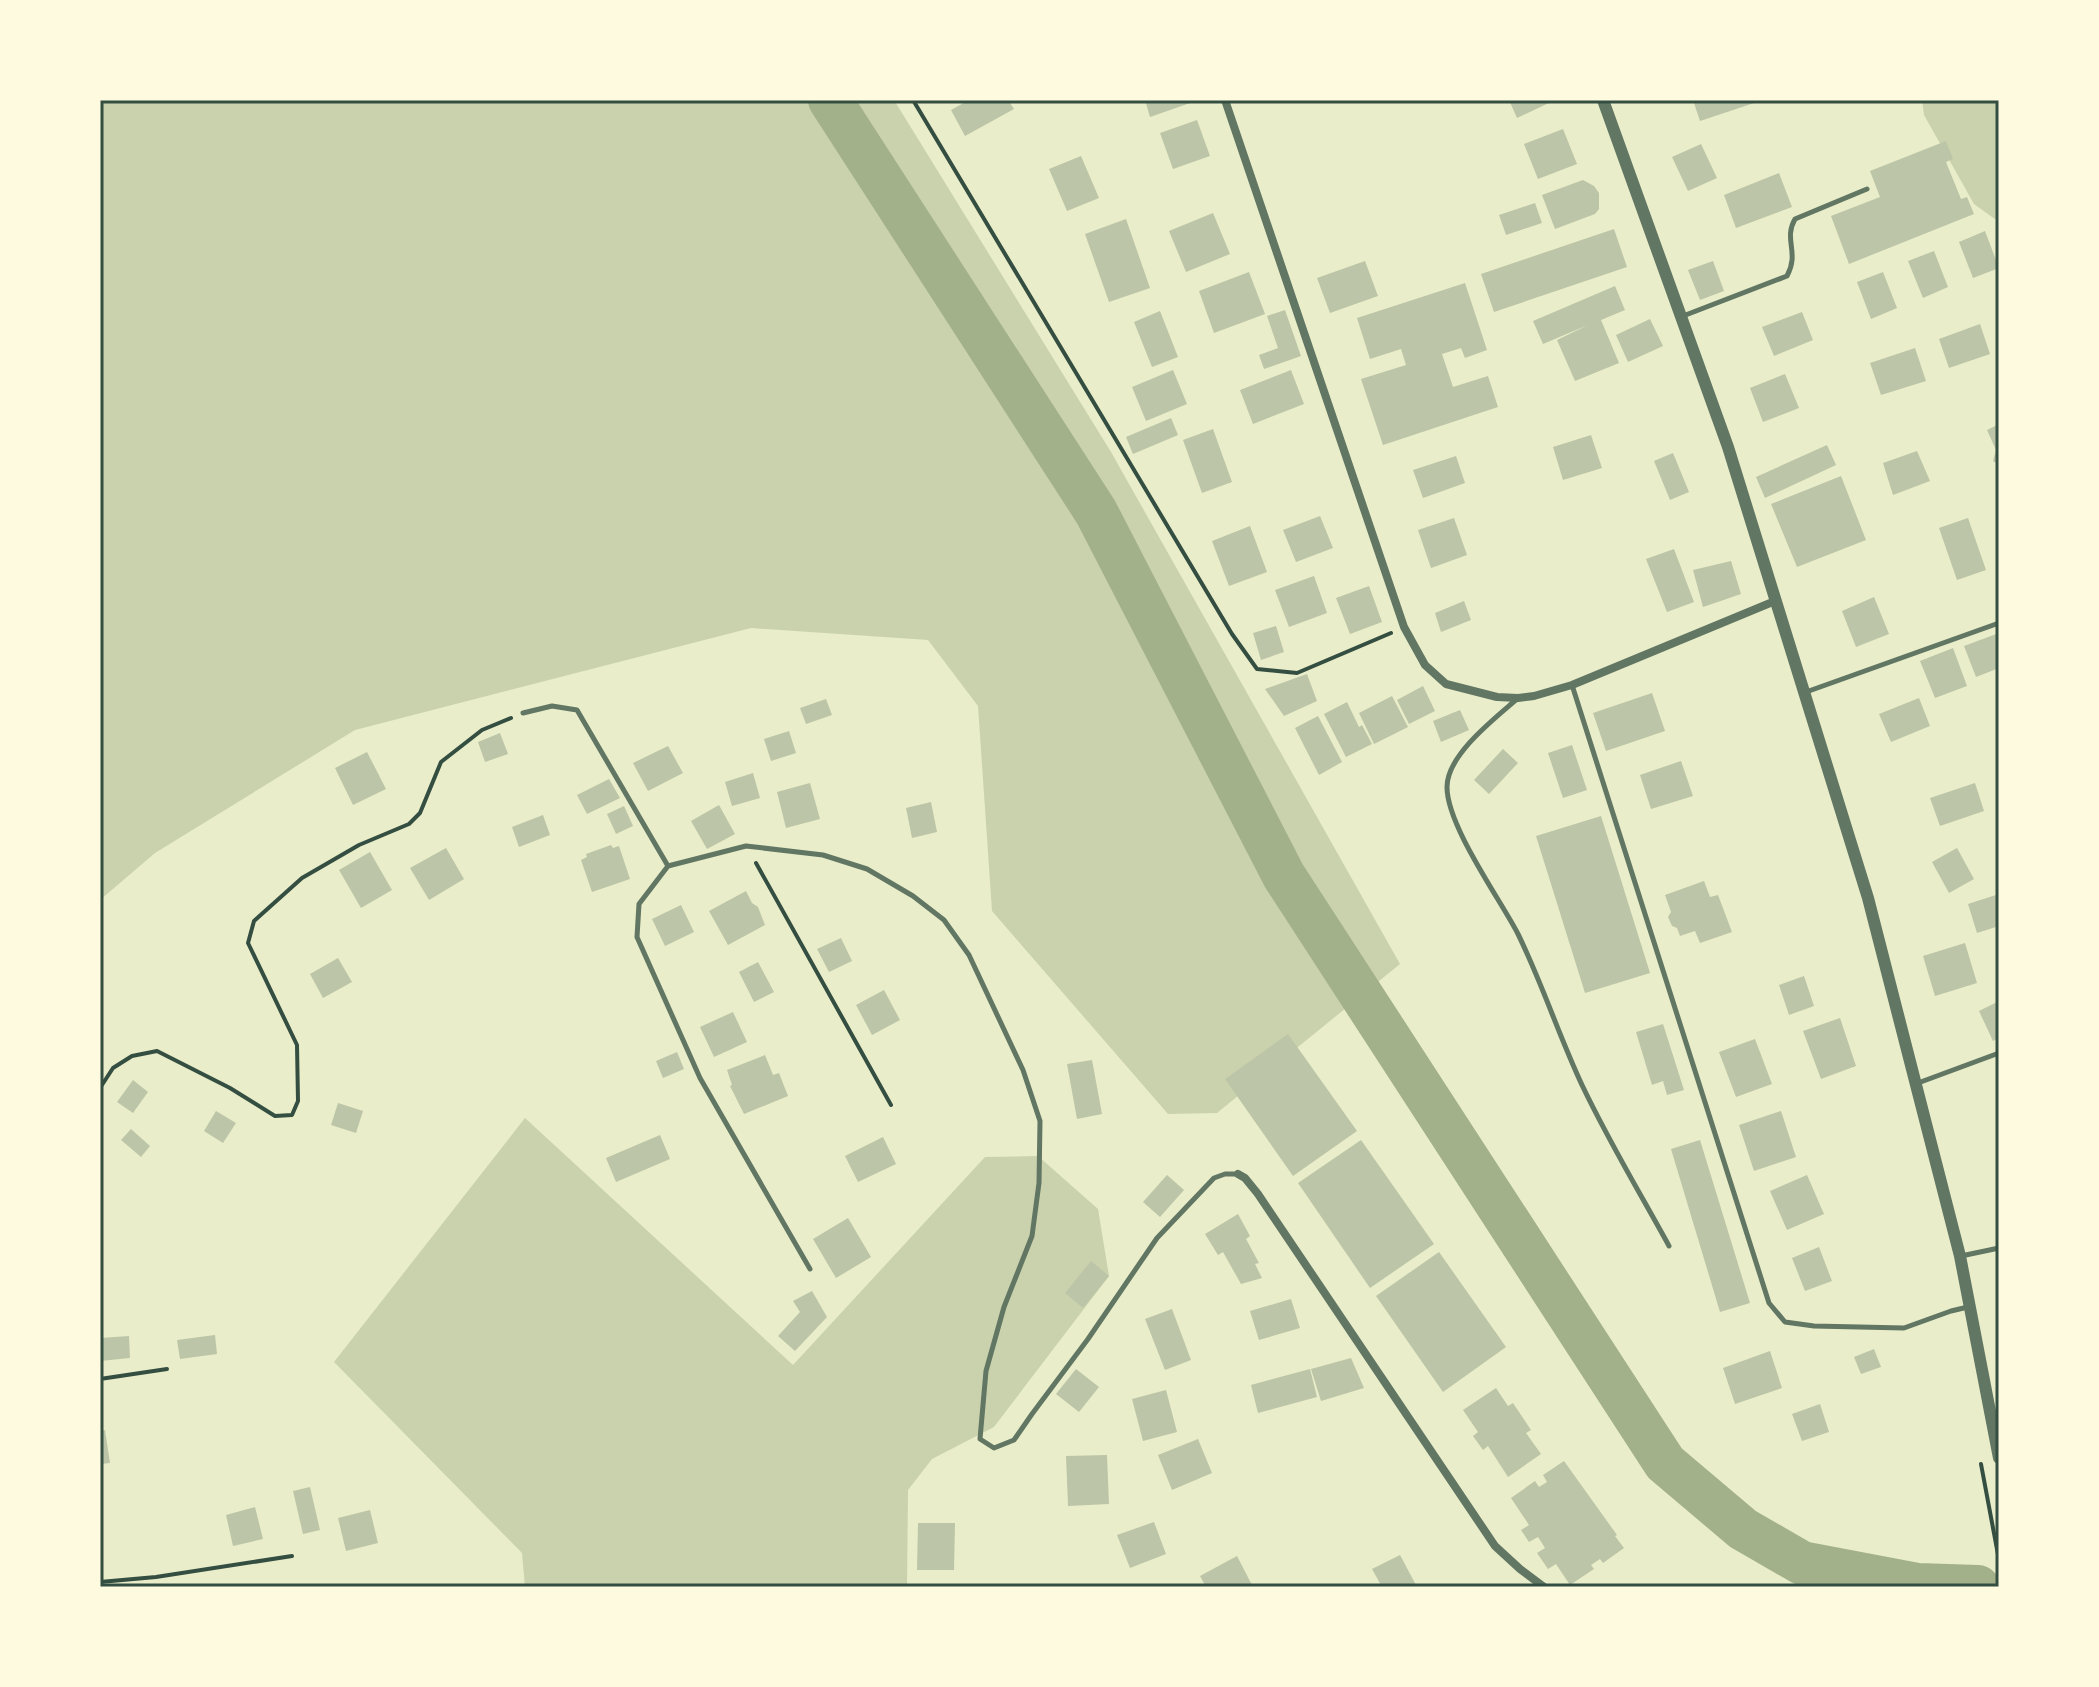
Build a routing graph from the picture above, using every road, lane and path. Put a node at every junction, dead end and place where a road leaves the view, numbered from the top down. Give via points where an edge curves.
1 (913, 100) edge
2 (1225, 100) edge
3 (1603, 100) edge
4 (1867, 189) dead end
5 (1682, 316) junction
6 (1775, 601) junction
7 (1999, 623) edge
8 (1404, 627) junction
9 (1572, 685) junction
10 (1805, 692) junction
11 (1518, 698) junction
12 (523, 713) joint
13 (746, 846) junction
14 (668, 866) junction
15 (1999, 1053) edge
16 (1917, 1083) junction
17 (100, 1088) edge
18 (891, 1105) dead end
19 (1238, 1174) joint
20 (1669, 1246) dead end
21 (1999, 1248) edge
22 (1960, 1256) junction
23 (810, 1269) dead end
24 (1969, 1307) junction
25 (167, 1369) dead end
26 (100, 1379) edge
27 (1999, 1458) edge
28 (292, 1556) dead end
29 (100, 1582) edge
30 (1544, 1587) edge

1 - 8 path via 1257,669 1297,673
2 - 8 street
3 - 5 street
4 - 5 lane via 1795,219 1789,230 1793,265 1787,276
5 - 6 street
6 - 9 street
6 - 10 street
7 - 10 lane
8 - 11 street via 1425,665 1446,684
9 - 11 street
9 - 24 lane via 1769,1303 1785,1322 1839,1327 1904,1328
10 - 16 street
11 - 20 lane via 1451,766 1451,803 1536,973 1583,1087
12 - 14 lane via 552,706 577,710
12 - 17 path via 482,730 441,762 420,813 409,824 302,878 254,921 248,943 297,1045 298,1101 292,1115 275,1116 157,1051 132,1056 113,1068
13 - 14 lane
13 - 18 path
13 - 19 lane via 823,855 867,869 944,920 969,955 1023,1070 1040,1121 1039,1183 1032,1236 986,1371 980,1439 994,1448 1014,1440 1157,1238 1214,1178
14 - 23 lane via 639,904 637,937 700,1078
15 - 16 lane
16 - 22 street
19 - 30 street via 1258,1194 1495,1546
21 - 22 lane
22 - 24 street
24 - 27 street
25 - 26 path
28 - 29 path

